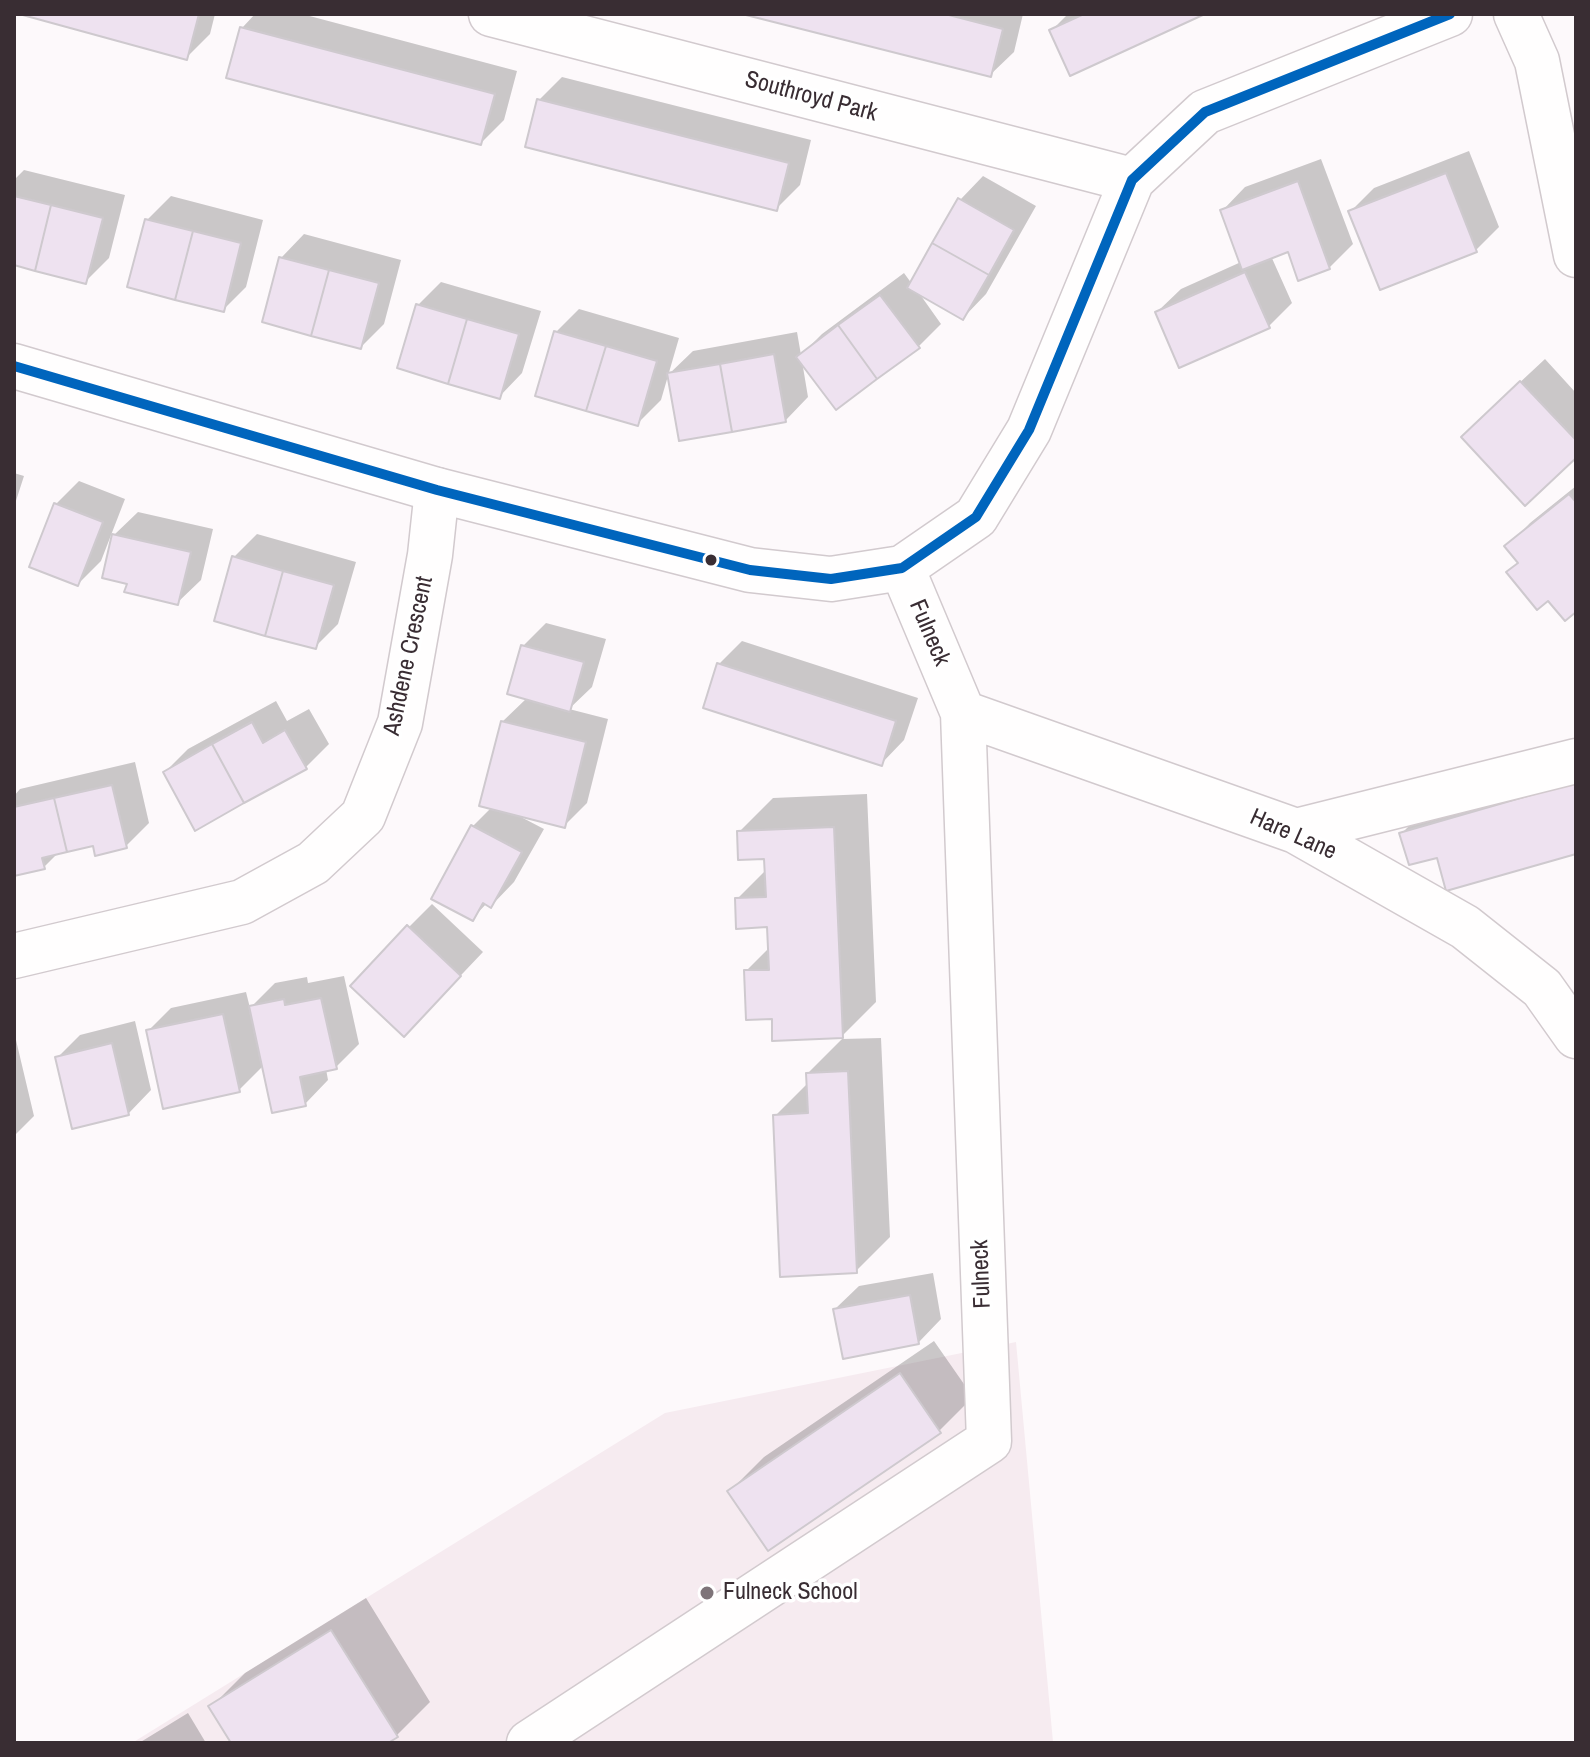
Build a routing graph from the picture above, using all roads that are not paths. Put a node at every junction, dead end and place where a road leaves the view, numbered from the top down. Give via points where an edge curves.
1 (491, 14) edge
2 (1450, 14) edge
3 (1516, 14) edge
4 (1132, 180) junction
5 (1576, 255) edge
6 (14, 366) edge
7 (437, 490) junction
8 (902, 568) junction
9 (963, 713) junction
10 (1576, 761) edge
11 (1296, 831) junction
12 (14, 956) edge
13 (1576, 1036) edge
14 (529, 1743) edge

1 - 4 street, Southroyd Park
2 - 4 street via 1205,112
3 - 5 street via 1537,61
4 - 8 street via 1029,430 976,517
6 - 7 street
7 - 8 street via 750,570 831,579
7 - 12 street, Ashdene Crescent via 400,723 363,816 313,863 242,902
8 - 9 street, Fulneck
9 - 11 street, Hare Lane
9 - 14 street, Fulneck via 989,1441
10 - 11 street
11 - 13 street, Hare Lane via 1465,927 1542,988

